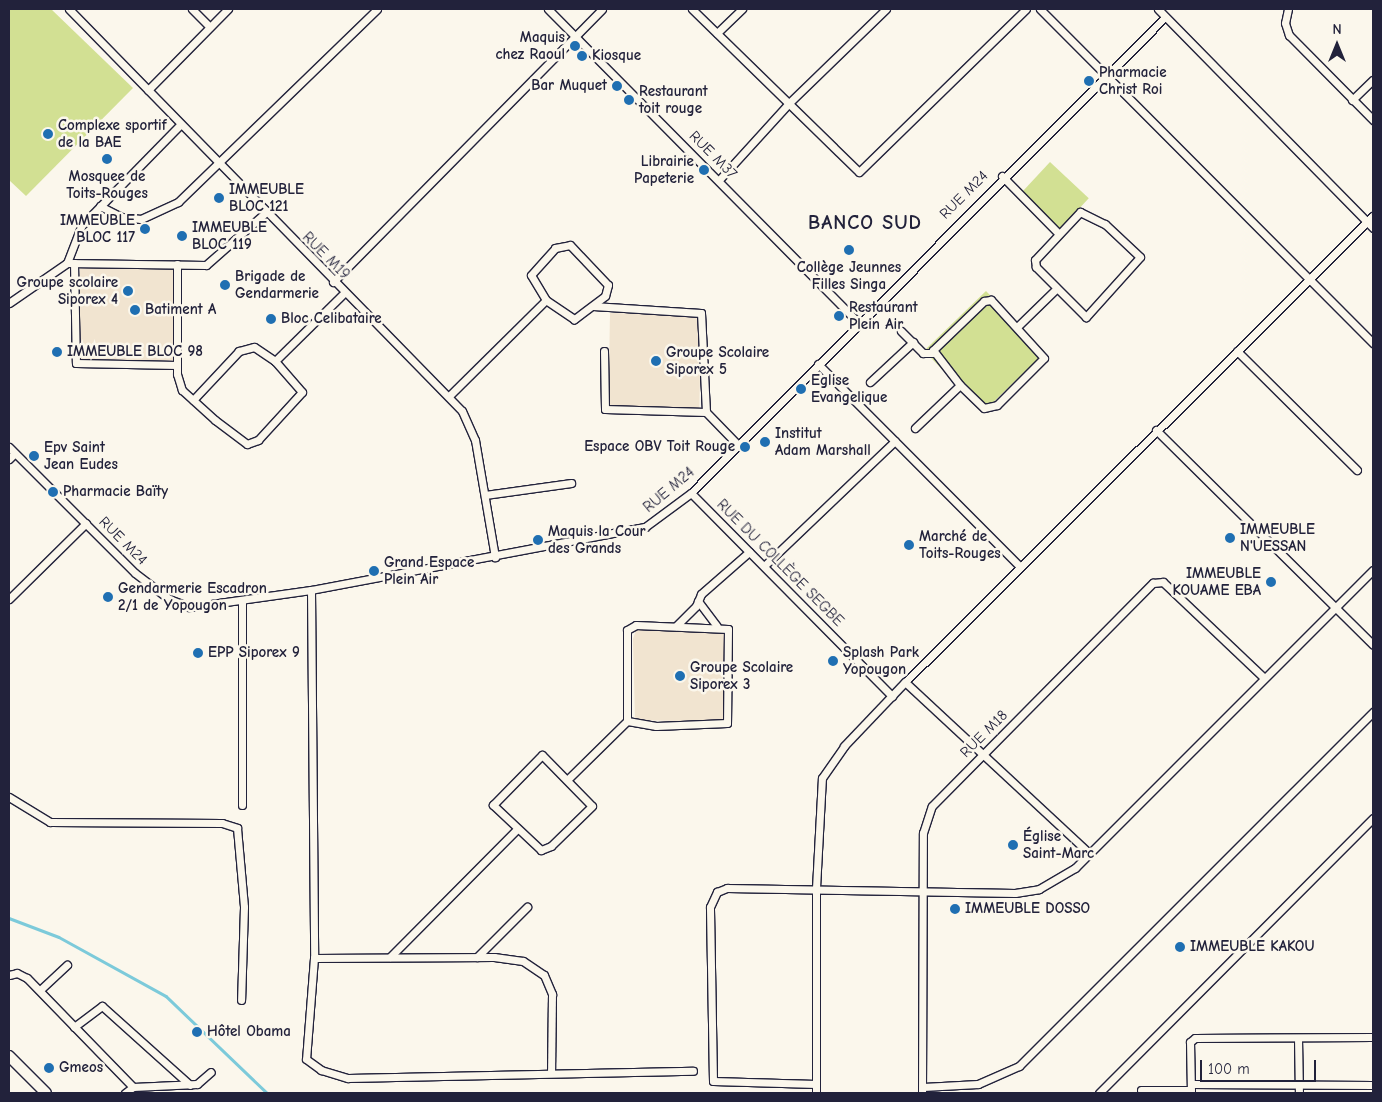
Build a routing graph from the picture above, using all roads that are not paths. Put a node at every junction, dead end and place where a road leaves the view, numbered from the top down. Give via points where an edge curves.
1 (69, 9) edge
2 (192, 9) edge
3 (228, 9) edge
4 (377, 9) edge
5 (548, 9) edge
6 (602, 9) edge
7 (692, 9) edge
8 (742, 9) edge
9 (886, 9) edge
10 (1026, 9) edge
11 (1040, 9) edge
12 (1288, 9) edge
13 (1162, 12) edge
14 (210, 27) junction
15 (717, 33) junction
16 (575, 36) junction
17 (1106, 74) junction
18 (1373, 80) edge
19 (148, 90) junction
20 (1352, 100) junction
21 (789, 103) junction
22 (1373, 120) edge
23 (180, 125) junction
24 (218, 165) junction
25 (1002, 176) junction
26 (719, 180) junction
27 (100, 206) junction
28 (265, 213) junction
29 (1373, 216) edge
30 (1367, 222) junction
31 (1373, 228) edge
32 (1058, 233) junction
33 (71, 263) junction
34 (177, 264) junction
35 (1311, 278) junction
36 (333, 282) junction
37 (1056, 289) junction
38 (344, 293) junction
39 (546, 300) junction
40 (9, 303) edge
41 (593, 306) junction
42 (858, 322) junction
43 (1018, 326) junction
44 (901, 330) dead end
45 (913, 342) junction
46 (1373, 343) edge
47 (604, 351) dead end
48 (1237, 351) junction
49 (933, 353) junction
50 (275, 361) junction
51 (818, 364) junction
52 (177, 365) junction
53 (870, 382) dead end
54 (960, 385) junction
55 (449, 396) junction
56 (193, 400) junction
57 (706, 412) junction
58 (915, 428) dead end
59 (1156, 430) junction
60 (895, 441) junction
61 (738, 445) junction
62 (9, 447) edge
63 (15, 453) junction
64 (9, 459) edge
65 (1357, 470) dead end
66 (571, 483) dead end
67 (691, 493) junction
68 (485, 495) junction
69 (86, 523) junction
70 (749, 552) junction
71 (495, 557) junction
72 (764, 566) junction
73 (1020, 567) junction
74 (1373, 570) edge
75 (311, 590) junction
76 (9, 599) edge
77 (698, 601) junction
78 (242, 602) junction
79 (1336, 604) junction
80 (676, 626) junction
81 (717, 626) junction
82 (1373, 645) edge
83 (1264, 678) junction
84 (905, 682) junction
85 (892, 696) junction
86 (1373, 712) edge
87 (627, 721) junction
88 (984, 754) junction
89 (569, 778) junction
90 (9, 797) edge
91 (242, 805) dead end
92 (1373, 818) edge
93 (516, 830) junction
94 (1089, 853) junction
95 (816, 888) junction
96 (921, 888) junction
97 (527, 907) dead end
98 (390, 957) junction
99 (478, 957) junction
100 (314, 958) junction
101 (67, 965) dead end
102 (9, 975) edge
103 (40, 990) junction
104 (241, 1000) dead end
105 (74, 1027) junction
106 (1373, 1037) edge
107 (1298, 1038) junction
108 (9, 1057) edge
109 (550, 1071) junction
110 (692, 1071) dead end
111 (211, 1072) dead end
112 (816, 1084) junction
113 (190, 1085) junction
114 (1299, 1085) junction
115 (1373, 1085) edge
116 (133, 1087) junction
117 (1191, 1089) edge
118 (922, 1090) edge
119 (1141, 1090) dead end
120 (46, 1093) edge
121 (125, 1093) edge
122 (816, 1093) edge
123 (1100, 1093) edge
124 (1299, 1093) edge

1 - 19 street, RUE M19
2 - 14 street
3 - 14 street
4 - 24 street
5 - 16 street, RUE M37
6 - 16 street
7 - 15 street
8 - 15 street
9 - 21 street
10 - 21 street via 859,172
11 - 17 street
12 - 20 street via 1284,23 1289,35
13 - 17 street, RUE M24
13 - 30 street
14 - 19 street
15 - 21 street
16 - 26 street, RUE M37
16 - 36 street
17 - 25 street, RUE M24
17 - 35 street
18 - 20 street
19 - 23 street, RUE M19
20 - 22 street
21 - 26 street
23 - 24 street, RUE M19
23 - 27 street
24 - 27 street via 182,199 148,218 122,217
24 - 28 street, RUE M19
25 - 32 street
25 - 42 street, RUE M24
26 - 42 street, RUE M37
27 - 33 street via 81,226
28 - 34 street via 212,263
28 - 36 street, RUE M19
29 - 30 street
30 - 31 street
30 - 35 street
32 - 37 street via 1035,260
32 - 37 street via 1080,212 1087,213 1140,257 1087,317
33 - 34 street
33 - 40 street
33 - 52 street via 76,363
34 - 52 street
35 - 46 street
35 - 48 street
36 - 38 street, RUE M19
37 - 43 street
38 - 50 street
38 - 55 street, RUE M19
39 - 41 street via 574,319
39 - 41 street via 531,280 532,270 555,248 570,245 608,285 605,296
39 - 55 street
41 - 57 street via 702,313
42 - 51 street, RUE M24
43 - 49 street via 988,300
43 - 54 street via 1045,356 1031,374 990,408 984,408
44 - 45 street
45 - 49 street via 925,354
45 - 53 street
47 - 57 street via 605,409
48 - 59 street
48 - 65 street
49 - 54 street
50 - 56 street via 261,349 242,349
50 - 56 street via 302,396 253,444 242,442
51 - 60 street
51 - 61 street, RUE M24
52 - 56 street via 179,386
54 - 58 street
55 - 68 street, RUE M19 via 462,411 475,440
57 - 61 street
59 - 73 street
59 - 79 street
60 - 72 street
60 - 73 street
61 - 67 street, RUE M24
62 - 63 street, RUE M24
63 - 64 street
63 - 69 street, RUE M24
66 - 68 street
67 - 70 street, RUE DU COLLÈGE SEGBE
67 - 71 street, RUE M24 via 641,528
68 - 71 street, RUE M19
69 - 76 street
69 - 78 street, RUE M24 via 135,573 169,599 202,608
70 - 72 street, RUE DU COLLÈGE SEGBE
70 - 77 street via 701,594
71 - 75 street, RUE M24
72 - 85 street, RUE DU COLLÈGE SEGBE
73 - 84 street
74 - 79 street
75 - 78 street, RUE M24
75 - 100 street
77 - 80 street
77 - 81 street
78 - 91 street
79 - 82 street
79 - 83 street
80 - 81 street
80 - 87 street via 636,625 627,630
81 - 87 street via 728,632 727,723 656,726
83 - 88 street, RUE M18 via 1158,581
83 - 94 street
84 - 85 street
84 - 88 street
85 - 95 street via 844,746 822,778
86 - 118 street via 1019,1066 978,1084
87 - 89 street
88 - 94 street
88 - 96 street, RUE M18 via 932,806 923,834
89 - 93 street via 592,803 591,809 546,849 536,848
89 - 93 street via 542,755 494,802 495,810
90 - 104 street via 50,822 222,823 236,828 244,907
92 - 123 street
93 - 98 street
94 - 96 street via 1039,889 1016,893
95 - 96 street
95 - 112 street
95 - 112 street via 727,888 717,892 710,907 713,1081
96 - 118 street, RUE M18
97 - 99 street
98 - 99 street
98 - 100 street
99 - 109 street via 524,961 544,974 553,1009
100 - 109 street via 304,1050 306,1059 321,1070 348,1078
101 - 103 street
102 - 103 street via 22,974
103 - 105 street
105 - 113 street via 102,1006
105 - 116 street
106 - 107 street
107 - 114 street
107 - 117 street via 1195,1038 1190,1042
108 - 120 street
109 - 110 street
111 - 113 street
112 - 122 street
113 - 116 street
114 - 115 street
114 - 117 street
114 - 124 street
116 - 121 street
117 - 119 street

